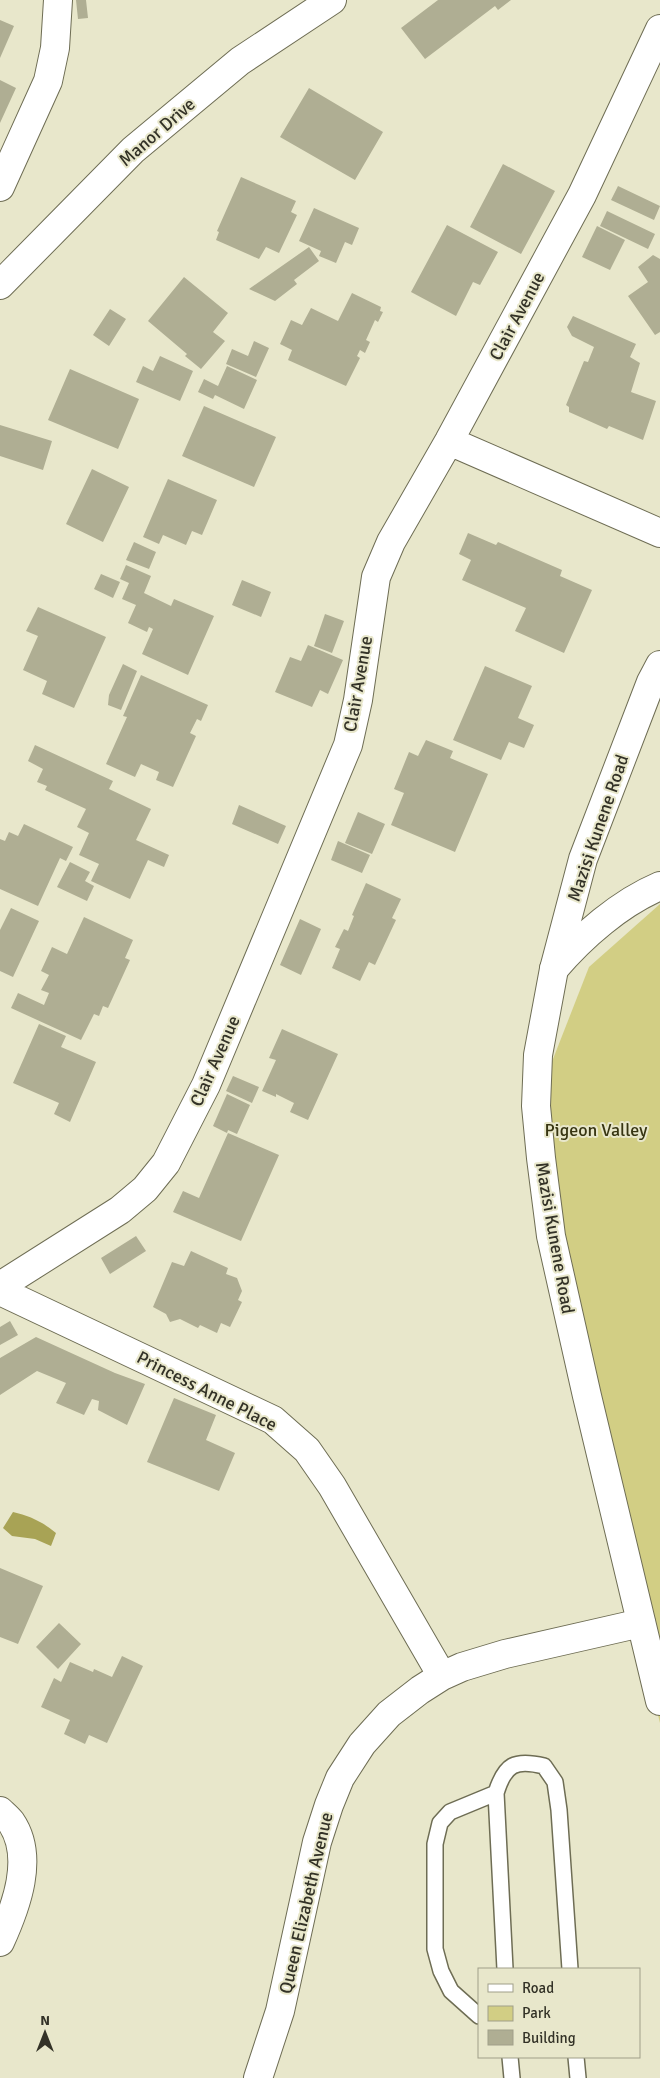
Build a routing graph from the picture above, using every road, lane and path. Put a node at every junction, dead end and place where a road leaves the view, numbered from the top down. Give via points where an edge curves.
1 (58, 0) edge
2 (332, 0) edge
3 (660, 29) edge
4 (0, 186) edge
5 (1, 278) edge
6 (449, 442) junction
7 (660, 533) edge
8 (657, 680) edge
9 (660, 886) edge
10 (554, 969) junction
11 (0, 1286) edge
12 (0, 1291) edge
13 (641, 1623) junction
14 (442, 1676) junction
15 (660, 1702) edge
16 (496, 1792) junction
17 (0, 1811) edge
18 (0, 1942) edge
19 (505, 1968) edge
20 (570, 1968) edge
21 (478, 2015) edge
22 (510, 2058) edge
23 (576, 2058) edge
24 (258, 2078) edge
25 (512, 2078) edge
26 (578, 2078) edge

1 - 4 street via 55,48 48,81
2 - 5 street, Manor Drive via 240,61 133,150
3 - 6 street, Clair Avenue via 582,195
6 - 7 street
6 - 11 street, Clair Avenue via 391,542 376,577 348,745 206,1085 166,1163 145,1189 120,1210
8 - 10 street, Mazisi Kunene Road via 583,859
9 - 10 street via 617,912 570,949
10 - 13 street, Mazisi Kunene Road via 538,1055 536,1106 540,1158 551,1236
12 - 14 street, Princess Anne Place via 273,1420 307,1450 332,1486
13 - 14 street, Queen Elizabeth Avenue via 505,1654
13 - 15 street, Mazisi Kunene Road
14 - 24 street, Queen Elizabeth Avenue via 389,1714 362,1744 340,1778 317,1842 280,2011
16 - 19 lane
16 - 20 lane via 501,1775 512,1766 528,1762 544,1766 555,1782
16 - 21 lane via 450,1812 440,1823 435,1844 435,1949 451,1990
17 - 18 street via 11,1822 20,1844 23,1866 18,1893
22 - 25 lane
23 - 26 lane

